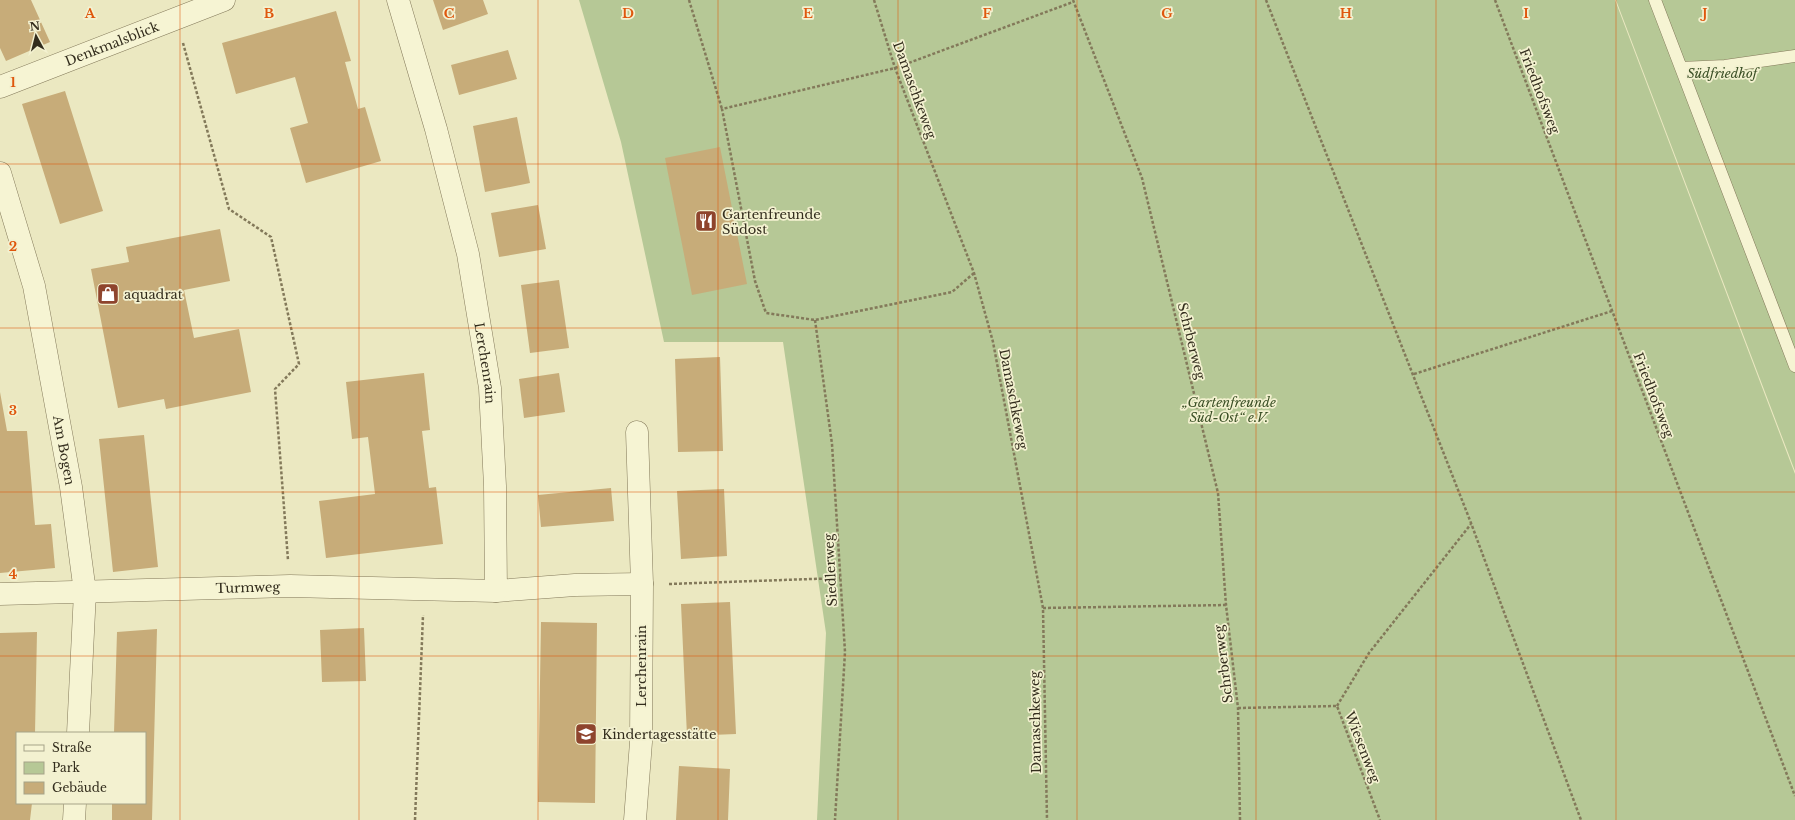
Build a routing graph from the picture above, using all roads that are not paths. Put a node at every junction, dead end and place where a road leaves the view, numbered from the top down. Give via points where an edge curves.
1 (224, 0) edge
2 (398, 0) edge
3 (1655, 0) edge
4 (1795, 56) edge
5 (1681, 68) junction
6 (0, 87) edge
7 (0, 173) edge
8 (1795, 366) edge
9 (637, 432) dead end
10 (642, 584) junction
11 (496, 590) junction
12 (85, 592) junction
13 (0, 594) edge
14 (78, 732) edge
15 (75, 804) edge
16 (74, 820) edge
17 (635, 820) edge

1 - 6 street, Denkmalsblick
2 - 11 street, Lerchenrain via 436,129 468,254 490,388 495,486
3 - 5 lane
4 - 5 lane via 1725,66
5 - 8 lane
7 - 12 street, Am Bogen via 34,286 71,487
9 - 10 street, Lerchenrain
10 - 11 street
10 - 17 street, Lerchenrain via 641,742
11 - 12 street, Turmweg via 290,586
12 - 13 street, Turmweg
12 - 14 street, Am Bogen
15 - 16 street

